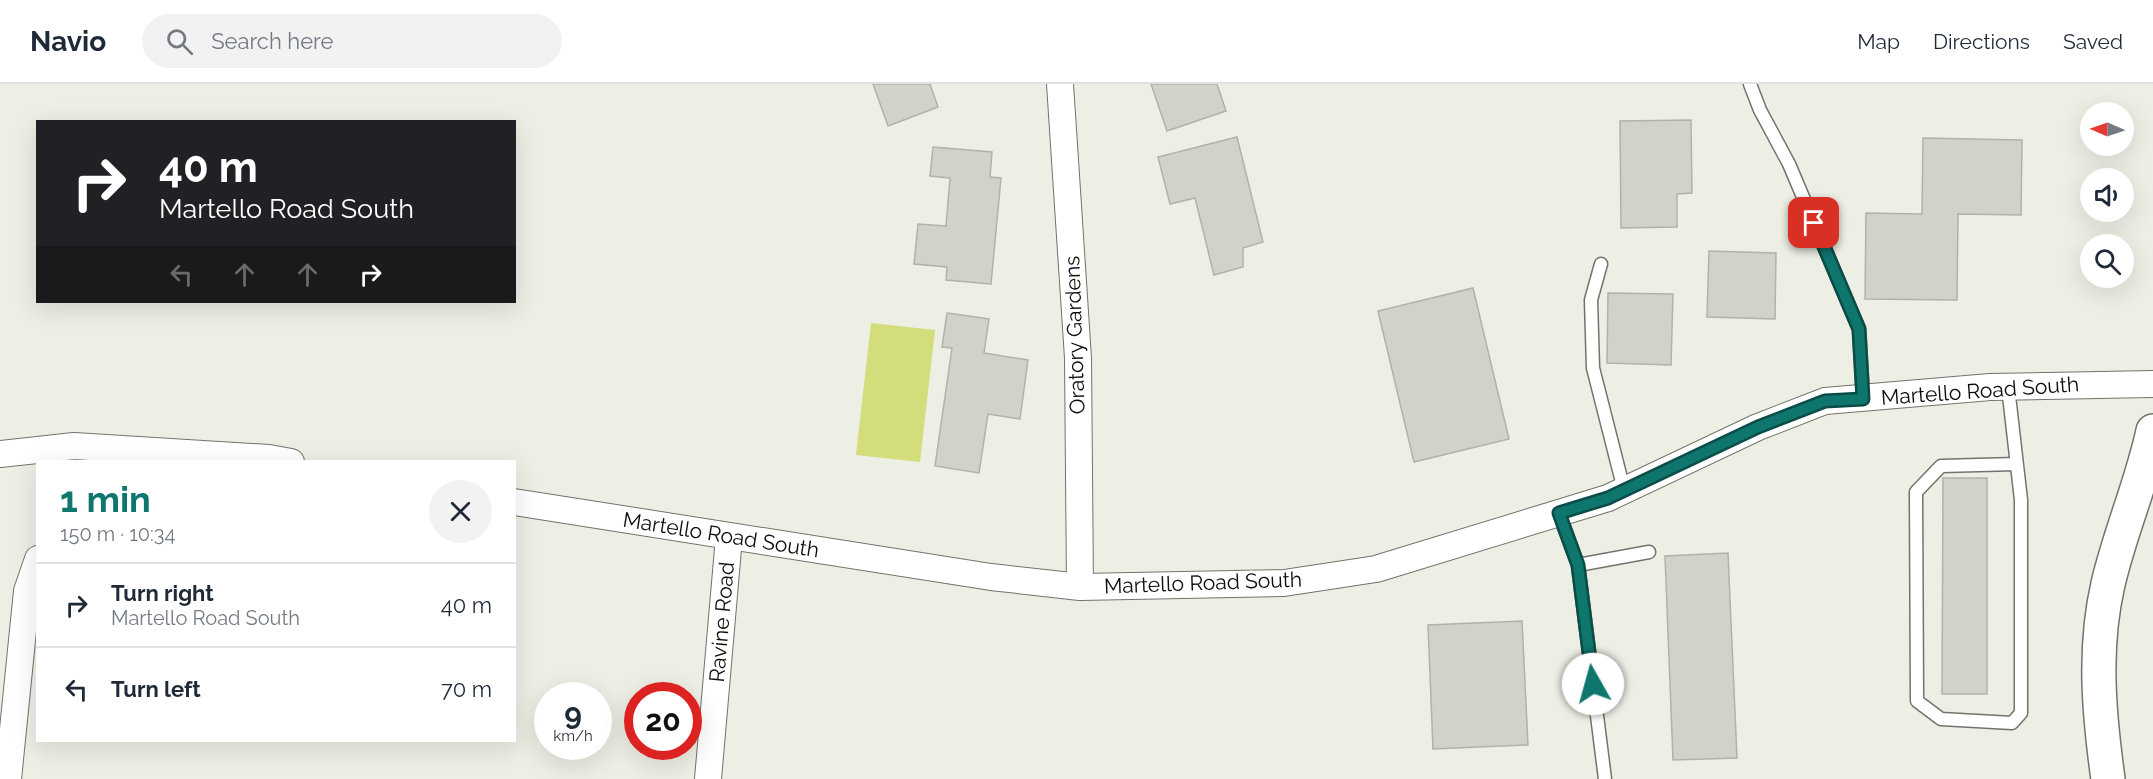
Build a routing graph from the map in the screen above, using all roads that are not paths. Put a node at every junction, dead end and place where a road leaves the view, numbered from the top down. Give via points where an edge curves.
1 (1060, 84) edge
2 (1750, 84) edge
3 (1601, 264) dead end
4 (2153, 384) edge
5 (2008, 387) junction
6 (1863, 399) junction
7 (2153, 431) edge
8 (0, 454) edge
9 (72, 454) edge
10 (280, 460) edge
11 (2016, 464) junction
12 (1624, 490) junction
13 (516, 502) edge
14 (1559, 513) junction
15 (729, 537) junction
16 (1649, 552) dead end
17 (36, 565) edge
18 (1578, 565) junction
19 (1080, 587) junction
20 (8, 779) edge
21 (708, 779) edge
22 (1605, 779) edge
23 (2108, 779) edge

1 - 19 street, Oratory Gardens via 1078,358
2 - 6 lane via 1789,164 1859,329
3 - 12 lane via 1591,300 1593,368
4 - 5 street, Martello Road South
5 - 6 street, Martello Road South
5 - 11 lane
6 - 12 street, Martello Road South via 1814,405
7 - 23 main road via 2108,584 2098,639 2098,691
8 - 9 street
9 - 10 street
11 - 11 lane via 2021,500 2021,713 2012,723 1941,719 1917,701 1916,492 1941,466
12 - 14 street, Martello Road South
13 - 15 street, Martello Road South
14 - 18 lane
14 - 19 street, Martello Road South via 1376,569 1296,582
15 - 19 street, Martello Road South
15 - 21 street, Ravine Road
16 - 18 lane
17 - 20 street via 27,591
18 - 22 lane

